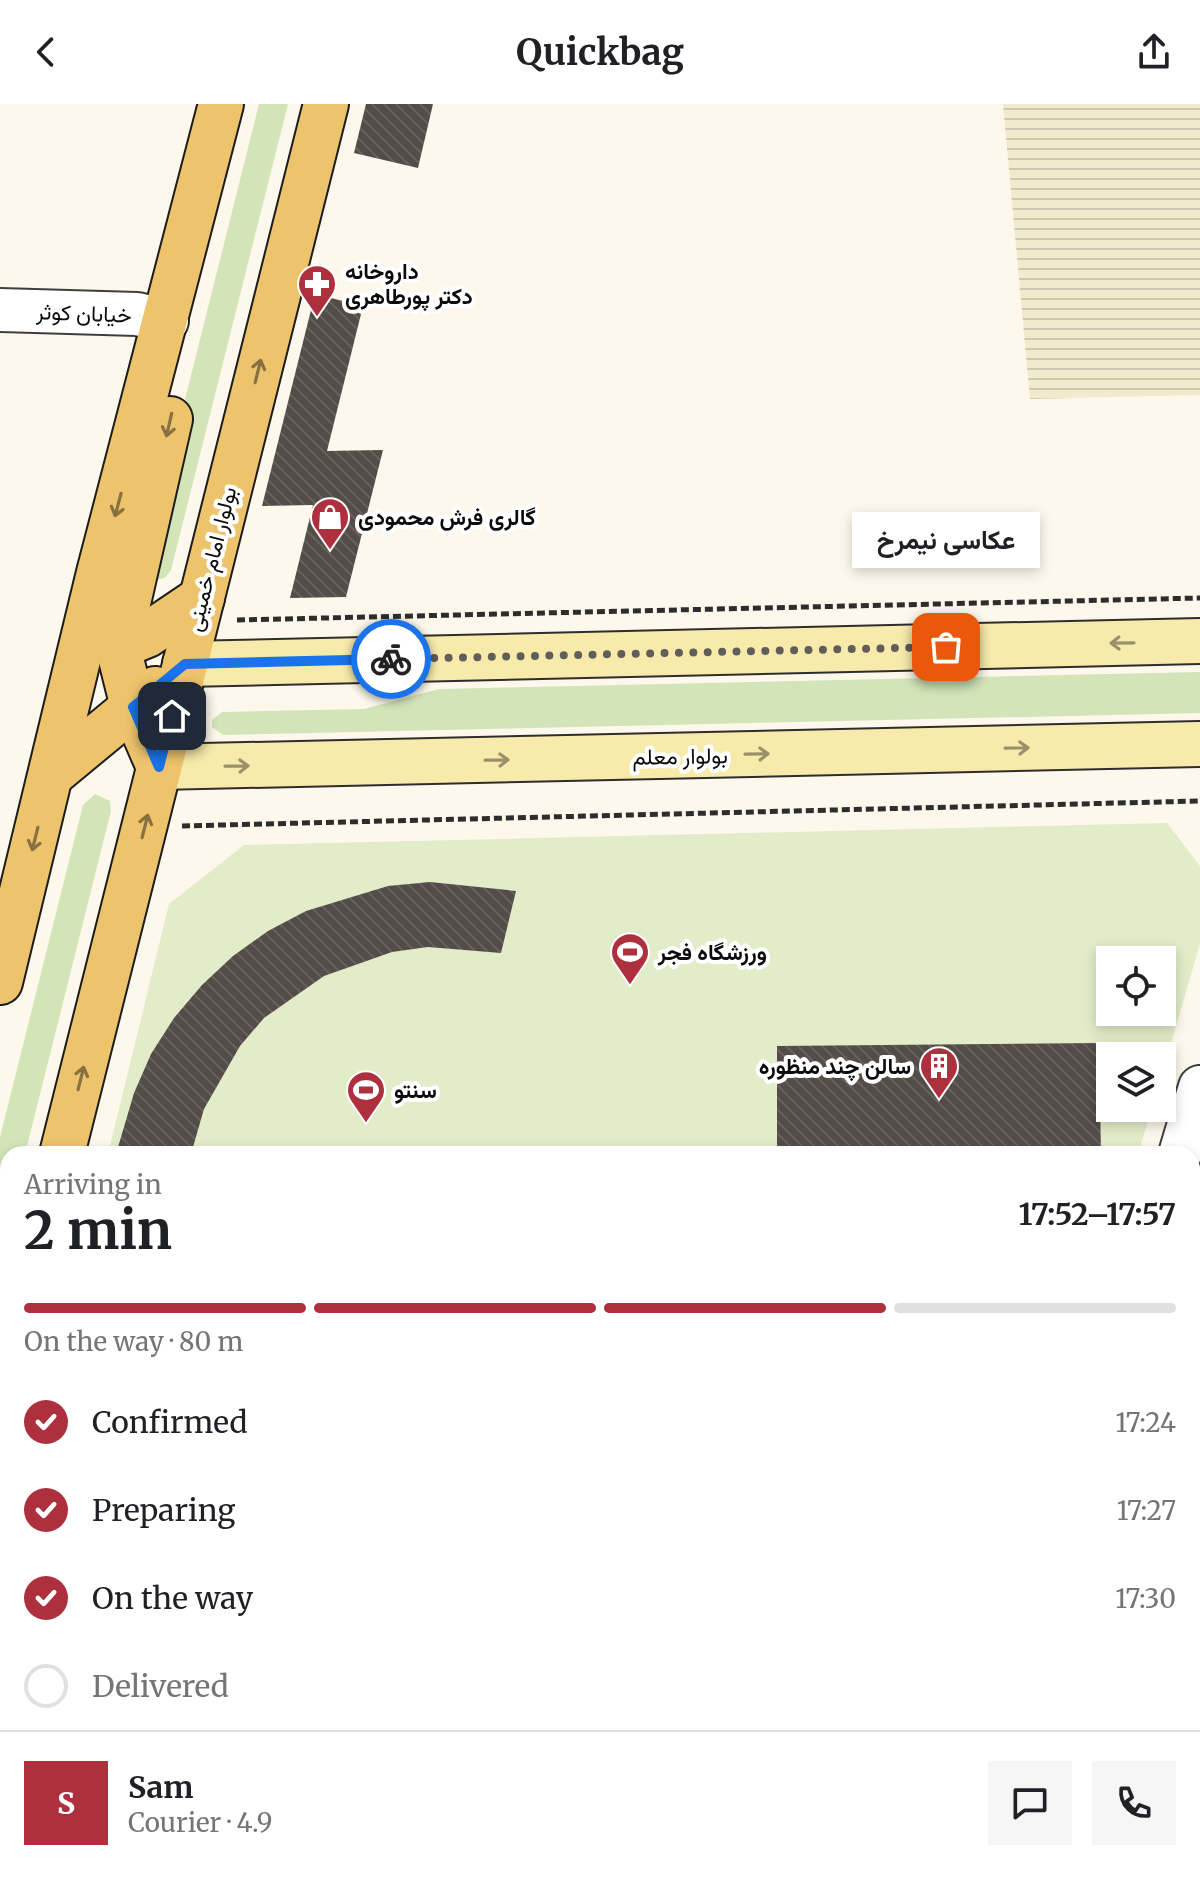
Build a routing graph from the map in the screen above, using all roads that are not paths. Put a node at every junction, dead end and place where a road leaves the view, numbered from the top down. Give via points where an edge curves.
1 (221, 104) edge
2 (244, 104) edge
3 (326, 104) edge
4 (0, 310) edge
5 (167, 321) junction
6 (215, 609) junction
7 (1200, 641) edge
8 (118, 647) junction
9 (185, 664) junction
10 (133, 707) junction
11 (1200, 744) edge
12 (159, 767) junction
13 (51, 775) junction
14 (0, 982) edge
15 (1200, 1087) edge
16 (64, 1146) edge
17 (1182, 1146) edge

1 - 5 main road
2 -> 8 main road
6 -> 3 main road, بولوار امام خمینی
4 - 5 street, خیابان کوثر via 137,314
5 -> 13 main road
6 - 8 main road
6 - 9 main road, بولوار امام خمینی
7 -> 9 main road
8 - 10 main road
9 - 10 main road
9 - 12 main road, بولوار امام خمینی
10 - 12 main road
10 - 13 main road
12 -> 11 main road, بولوار معلم
16 -> 12 main road, بولوار امام خمینی
13 -> 14 main road
15 - 17 street

